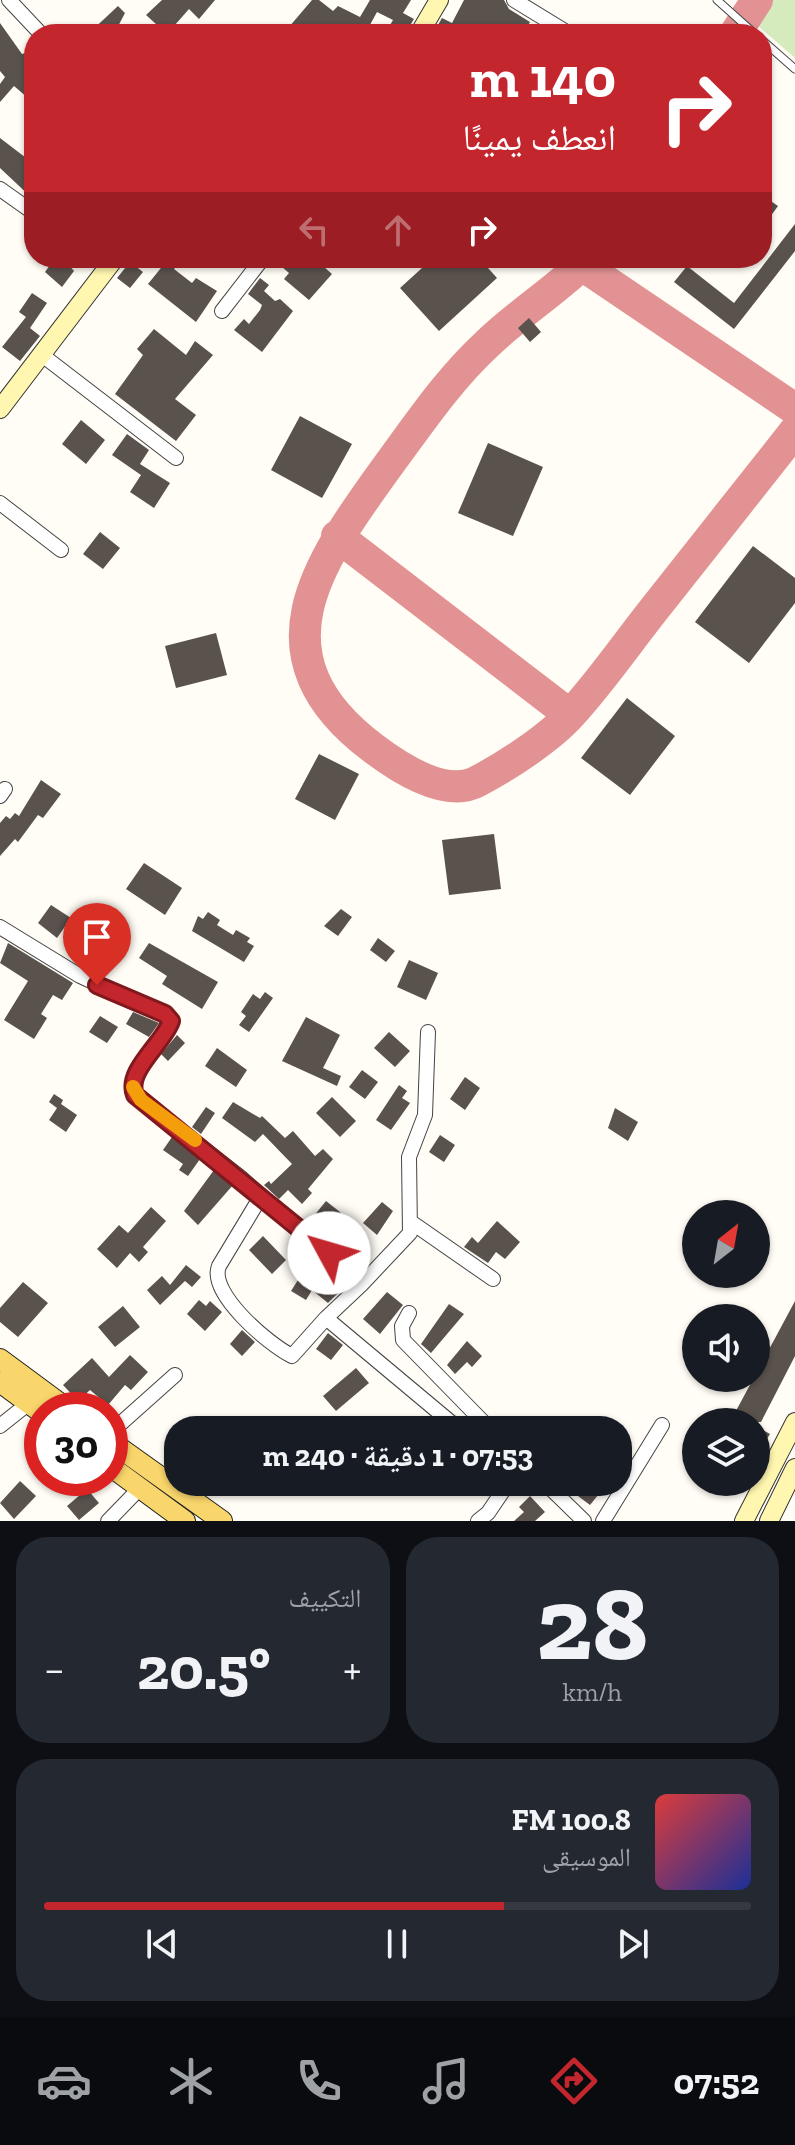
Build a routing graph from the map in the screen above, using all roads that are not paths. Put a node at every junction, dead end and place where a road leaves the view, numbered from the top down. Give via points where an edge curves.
1 (9, 0) edge
2 (439, 0) edge
3 (514, 0) edge
4 (717, 0) edge
5 (32, 24) edge
6 (429, 24) edge
7 (553, 24) edge
8 (744, 24) edge
9 (772, 49) edge
10 (795, 69) edge
11 (0, 189) edge
12 (24, 206) edge
13 (102, 268) edge
14 (255, 268) edge
15 (222, 311) dead end
16 (42, 355) junction
17 (0, 409) edge
18 (176, 458) dead end
19 (0, 503) edge
20 (61, 550) dead end
21 (0, 927) edge
22 (428, 1032) dead end
23 (260, 1198) junction
24 (411, 1222) junction
25 (493, 1279) dead end
26 (361, 1285) junction
27 (409, 1313) dead end
28 (326, 1318) junction
29 (0, 1359) edge
30 (175, 1375) dead end
31 (0, 1382) edge
32 (29, 1392) edge
33 (24, 1395) edge
34 (24, 1411) edge
35 (443, 1416) edge
36 (477, 1416) edge
37 (128, 1417) edge
38 (795, 1422) edge
39 (662, 1425) dead end
40 (0, 1426) edge
41 (128, 1454) edge
42 (795, 1468) edge
43 (128, 1479) edge
44 (140, 1488) junction
45 (501, 1496) edge
46 (558, 1496) edge
47 (108, 1521) edge
48 (185, 1521) edge
49 (222, 1521) edge
50 (478, 1521) edge
51 (584, 1521) edge
52 (603, 1521) edge
53 (744, 1521) edge
54 (769, 1521) edge

1 - 5 street
2 - 6 main road
3 - 7 street
4 - 8 lane
9 - 10 lane
11 - 12 street
13 - 16 main road
14 - 15 street
16 - 17 main road
16 - 18 street
19 - 20 street
21 - 23 street via 80,976 169,1017 170,1026 136,1075 135,1095
22 - 24 street via 425,1115 409,1157
23 - 26 street
23 - 28 street via 219,1266 219,1290 292,1356
24 - 25 street
24 - 26 street via 407,1239
26 - 28 street
27 - 36 street via 402,1326 403,1340
28 - 35 street
29 - 32 main road
30 - 37 street
31 - 33 main road
34 - 40 street
38 - 53 main road
39 - 52 street
41 - 49 main road
42 - 54 main road
43 - 44 main road
44 - 47 street
44 - 48 main road
45 - 50 street
46 - 51 street

